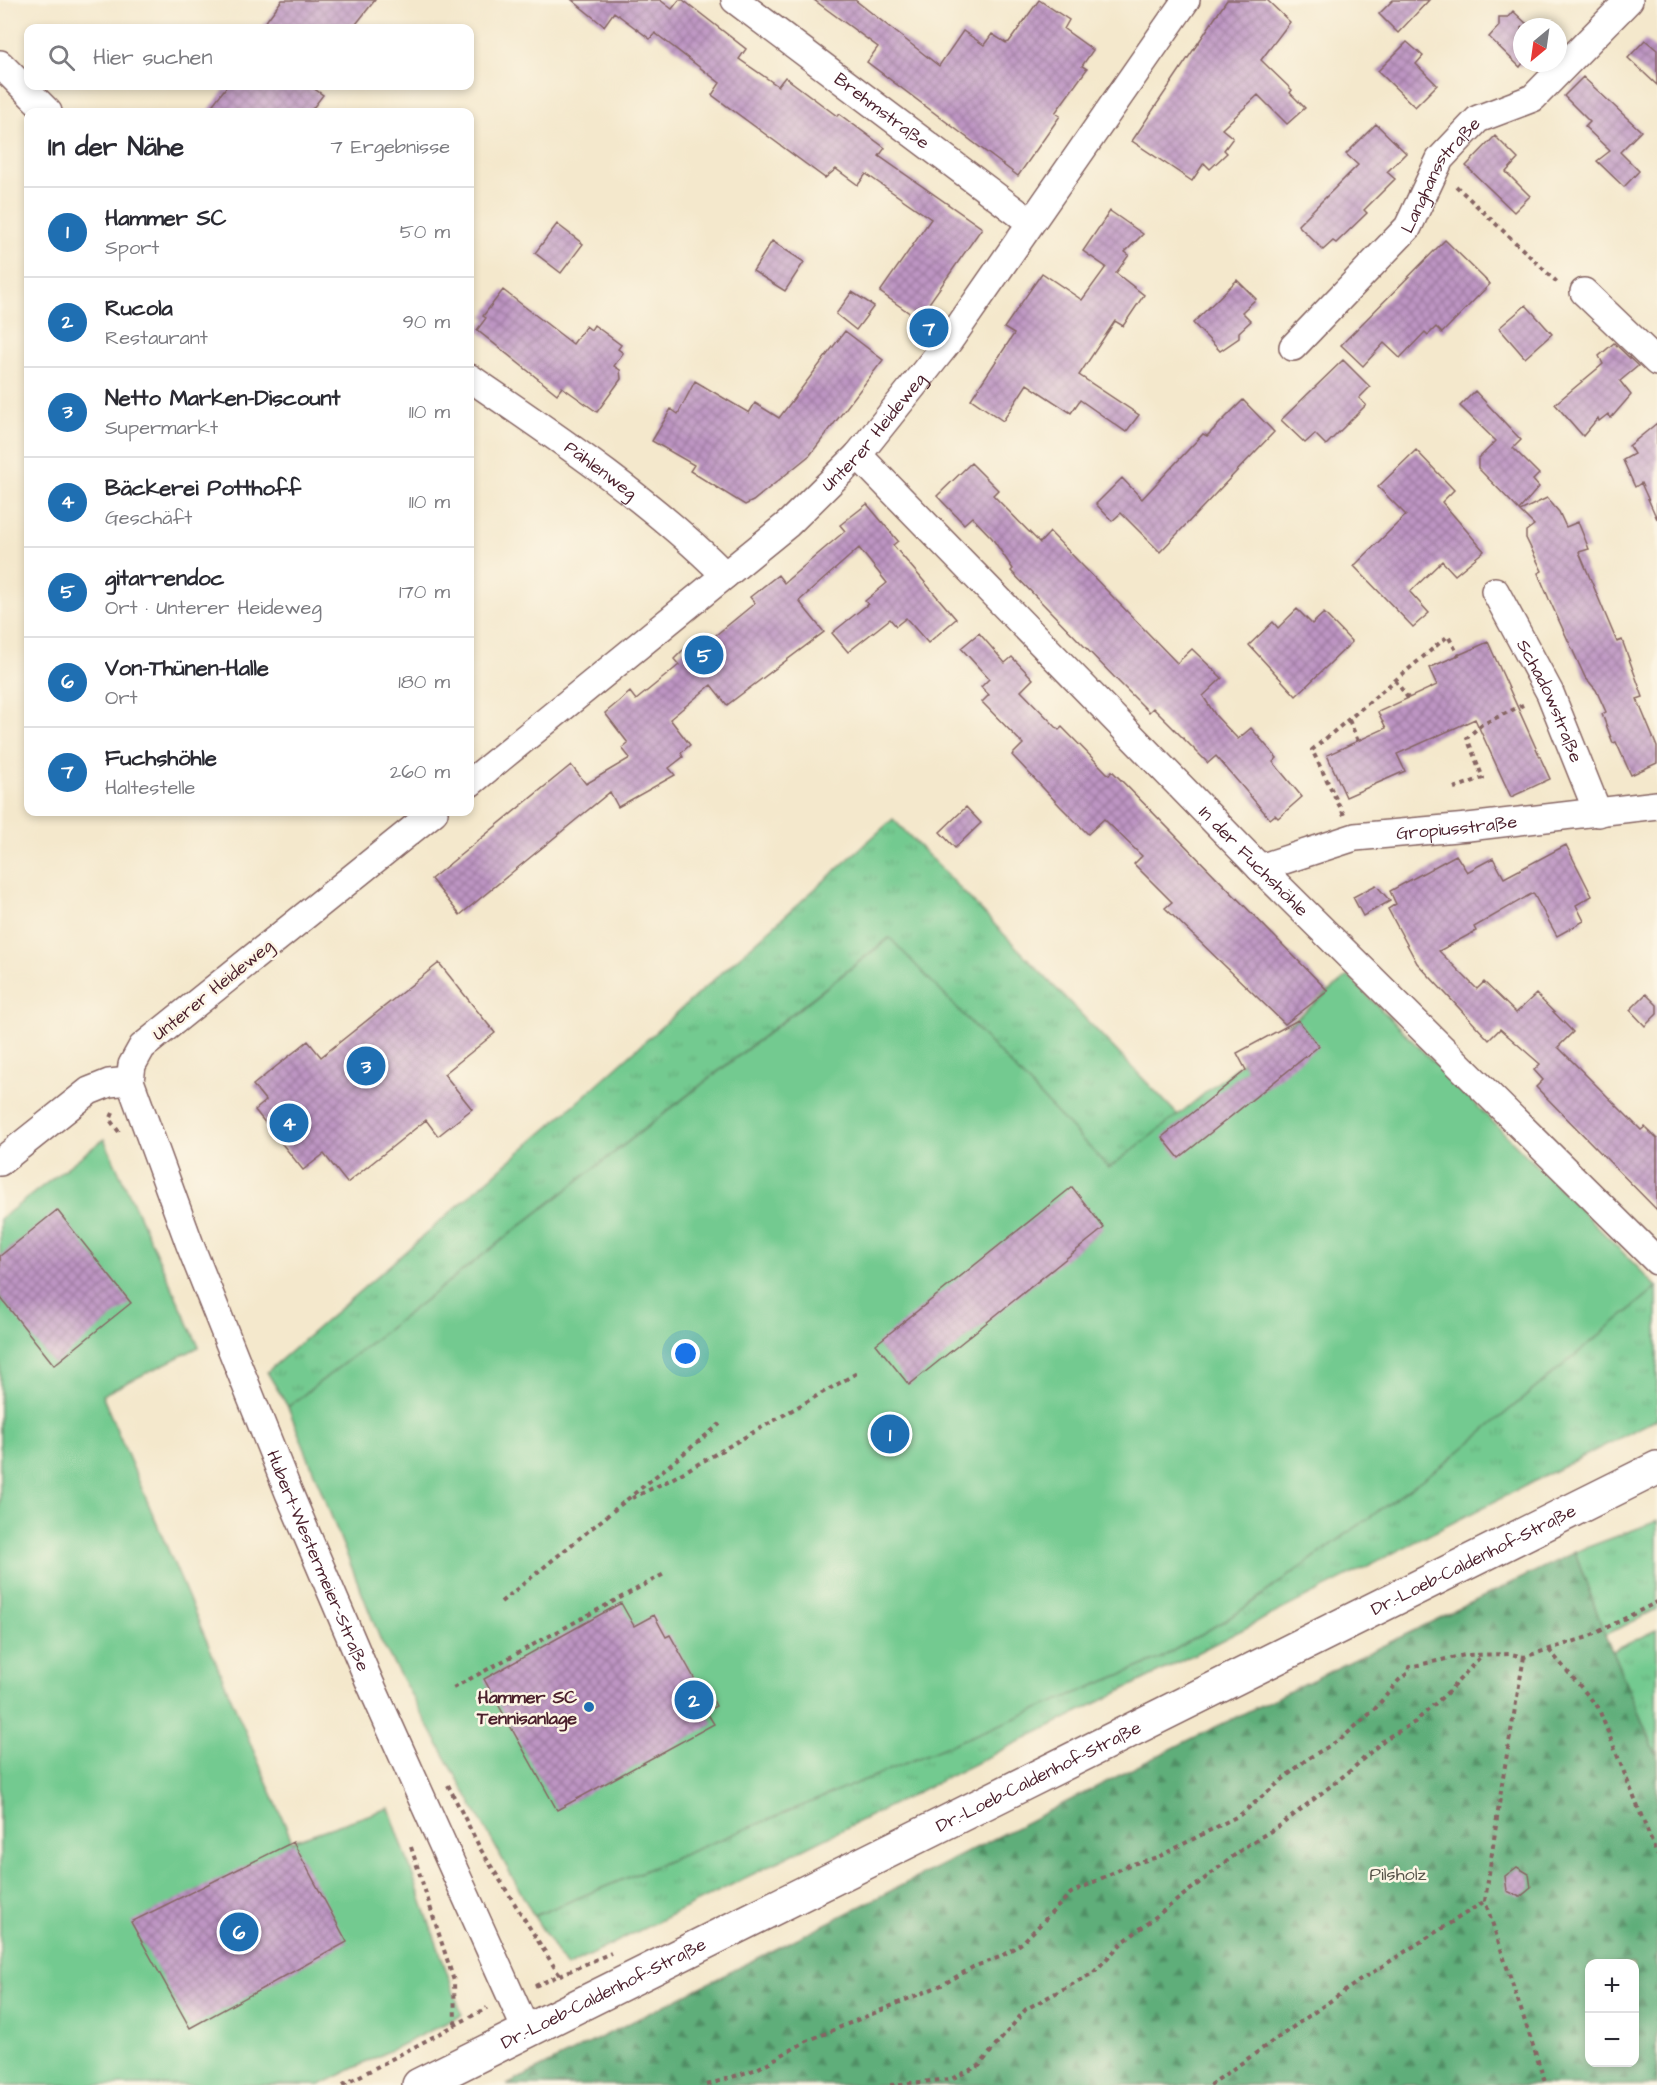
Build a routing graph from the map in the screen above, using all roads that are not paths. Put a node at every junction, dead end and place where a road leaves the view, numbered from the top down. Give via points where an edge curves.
1 (735, 0) edge
2 (1186, 0) edge
3 (1629, 0) edge
4 (0, 64) edge
5 (24, 88) edge
6 (26, 90) edge
7 (44, 108) edge
8 (1030, 222) junction
9 (1584, 292) road end
10 (1293, 347) dead end
11 (1657, 363) edge
12 (474, 381) edge
13 (858, 455) junction
14 (725, 575) junction
15 (1495, 591) dead end
16 (474, 780) edge
17 (1657, 805) edge
18 (1598, 813) junction
19 (429, 816) edge
20 (1260, 868) junction
21 (130, 1081) junction
22 (0, 1162) edge
23 (1657, 1261) edge
24 (1657, 1468) edge
25 (527, 2032) junction
26 (419, 2085) edge

1 - 8 street, Brehmstraße
2 - 8 street, Unterer Heideweg
3 - 10 street, Langhansstraße via 1533,98 1478,119 1440,159 1408,227
4 - 5 street
6 - 7 street
8 - 13 street, Unterer Heideweg via 926,372
9 - 11 street
12 - 14 street, Pählenweg via 564,442
13 - 14 street, Unterer Heideweg via 788,524
13 - 20 street, In der Fuchshöhle
14 - 16 street, Unterer Heideweg
15 - 18 street, Schadowstraße via 1550,693
17 - 18 street, Gropiusstraße
18 - 20 street, Gropiusstraße via 1355,837
19 - 21 street, Unterer Heideweg via 142,1047 132,1065
20 - 23 street, In der Fuchshöhle
21 - 22 street via 109,1083 89,1091
21 - 25 street, Hubert-Westermeier-Straße via 190,1245 289,1492
24 - 25 main road, Dr.-Loeb-Caldenhof-Straße
25 - 26 main road, Dr.-Loeb-Caldenhof-Straße

